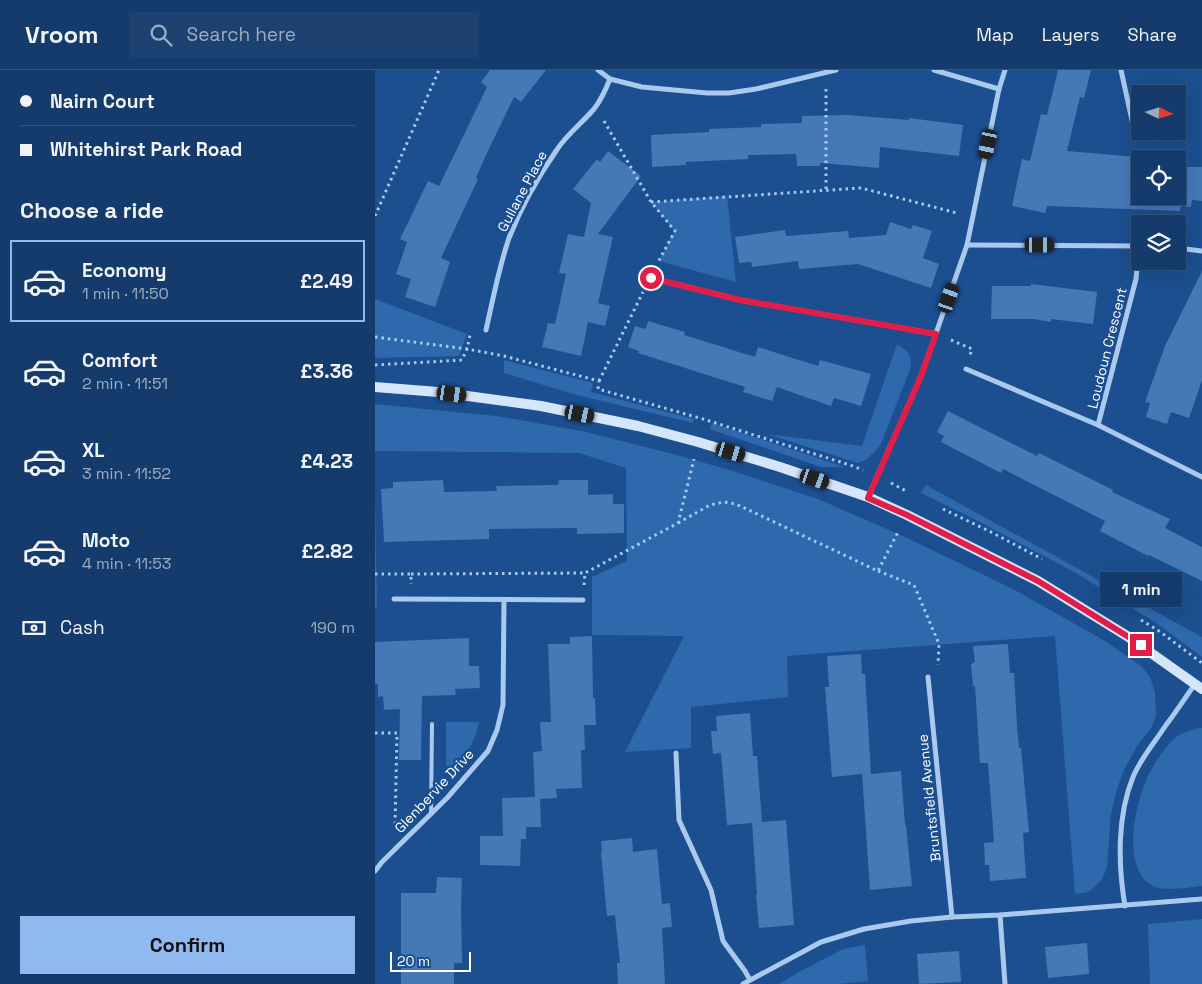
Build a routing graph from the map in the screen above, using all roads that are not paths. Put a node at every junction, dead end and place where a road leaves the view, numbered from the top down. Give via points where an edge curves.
1 (599, 70) edge
2 (834, 70) edge
3 (934, 70) edge
4 (1005, 70) edge
5 (1121, 70) edge
6 (610, 78) junction
7 (999, 89) junction
8 (1131, 116) edge
9 (967, 245) junction
10 (1131, 246) edge
11 (1186, 249) edge
12 (1202, 251) edge
13 (1137, 270) edge
14 (651, 278) road end
15 (486, 330) road end
16 (936, 334) junction
17 (966, 369) road end
18 (375, 387) edge
19 (1098, 425) junction
20 (1202, 477) edge
21 (868, 498) junction
22 (394, 599) dead end
23 (504, 600) junction
24 (583, 600) road end
25 (928, 677) road end
26 (1198, 686) edge
27 (432, 724) dead end
28 (676, 753) dead end
29 (431, 814) junction
30 (375, 872) edge
31 (1202, 899) edge
32 (1125, 906) junction
33 (1000, 915) junction
34 (952, 917) junction
35 (750, 980) junction
36 (743, 984) edge
37 (1005, 984) edge

1 - 6 street
2 - 6 street via 756,90 729,93 642,87
3 - 7 street
4 - 7 street
5 - 8 street
6 - 15 street, Gullane Place via 596,107 557,149 536,182 510,237
7 - 9 street
9 - 10 street, Loudoun Crescent
9 - 16 street
11 - 12 street
13 - 19 street, Loudoun Crescent
14 - 16 street via 740,300
16 - 21 street
17 - 19 street, Loudoun Crescent
18 - 21 street via 541,406 638,426 780,467
19 - 20 street, Loudoun Crescent
21 - 26 street via 1038,581 1127,636
22 - 23 street
23 - 24 street
23 - 29 street, Glenbervie Drive via 503,705 497,730 488,750
25 - 34 street, Bruntsfield Avenue
26 - 32 street via 1147,753 1125,802 1121,848
27 - 29 lane
28 - 35 street via 679,820 711,890 723,941
29 - 30 street, Glenbervie Drive
31 - 32 street
32 - 33 street
33 - 34 street
33 - 37 street
34 - 35 street via 864,929 821,942
35 - 36 street

